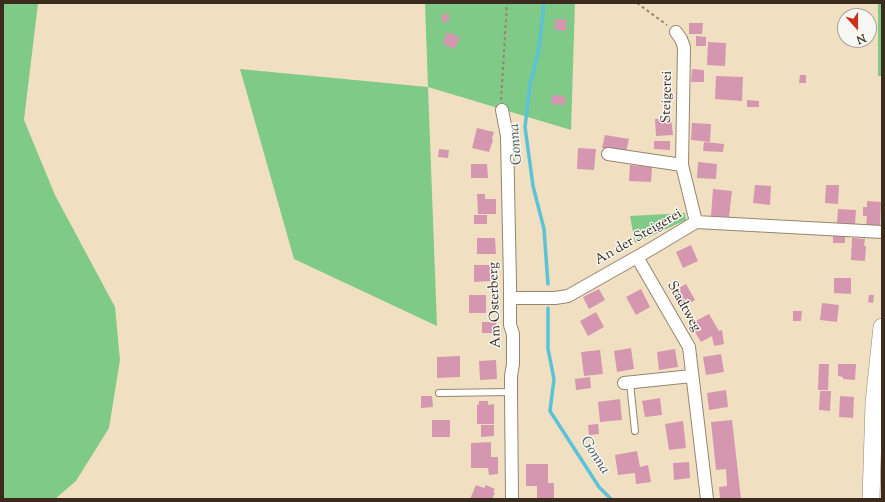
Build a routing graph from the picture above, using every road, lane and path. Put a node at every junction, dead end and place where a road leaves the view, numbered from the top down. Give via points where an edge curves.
1 (507, 3) edge
2 (637, 3) edge
3 (676, 32) joint
4 (502, 110) joint
5 (608, 154) dead end
6 (682, 165) junction
7 (696, 222) junction
8 (882, 232) edge
9 (637, 257) junction
10 (510, 298) junction
11 (882, 327) edge
12 (692, 376) junction
13 (627, 383) joint
14 (511, 392) junction
15 (439, 393) dead end
16 (635, 432) dead end
17 (512, 499) edge
18 (707, 499) edge
19 (871, 499) edge

1 - 4 path
2 - 3 path
3 - 6 street, Steigerei via 684,47
4 - 10 street, Am Osterberg via 507,136
5 - 6 street
6 - 7 street, Steigerei
7 - 8 street, An der Steigerei
7 - 9 street, An der Steigerei
9 - 10 street, An der Steigerei via 568,296
9 - 12 street, Stadtweg via 688,347
10 - 14 street, Am Osterberg via 510,325 513,335
11 - 19 main road via 874,403
12 - 13 street
12 - 18 street, Stadtweg
13 - 16 lane
14 - 15 lane
14 - 17 street, Am Osterberg

